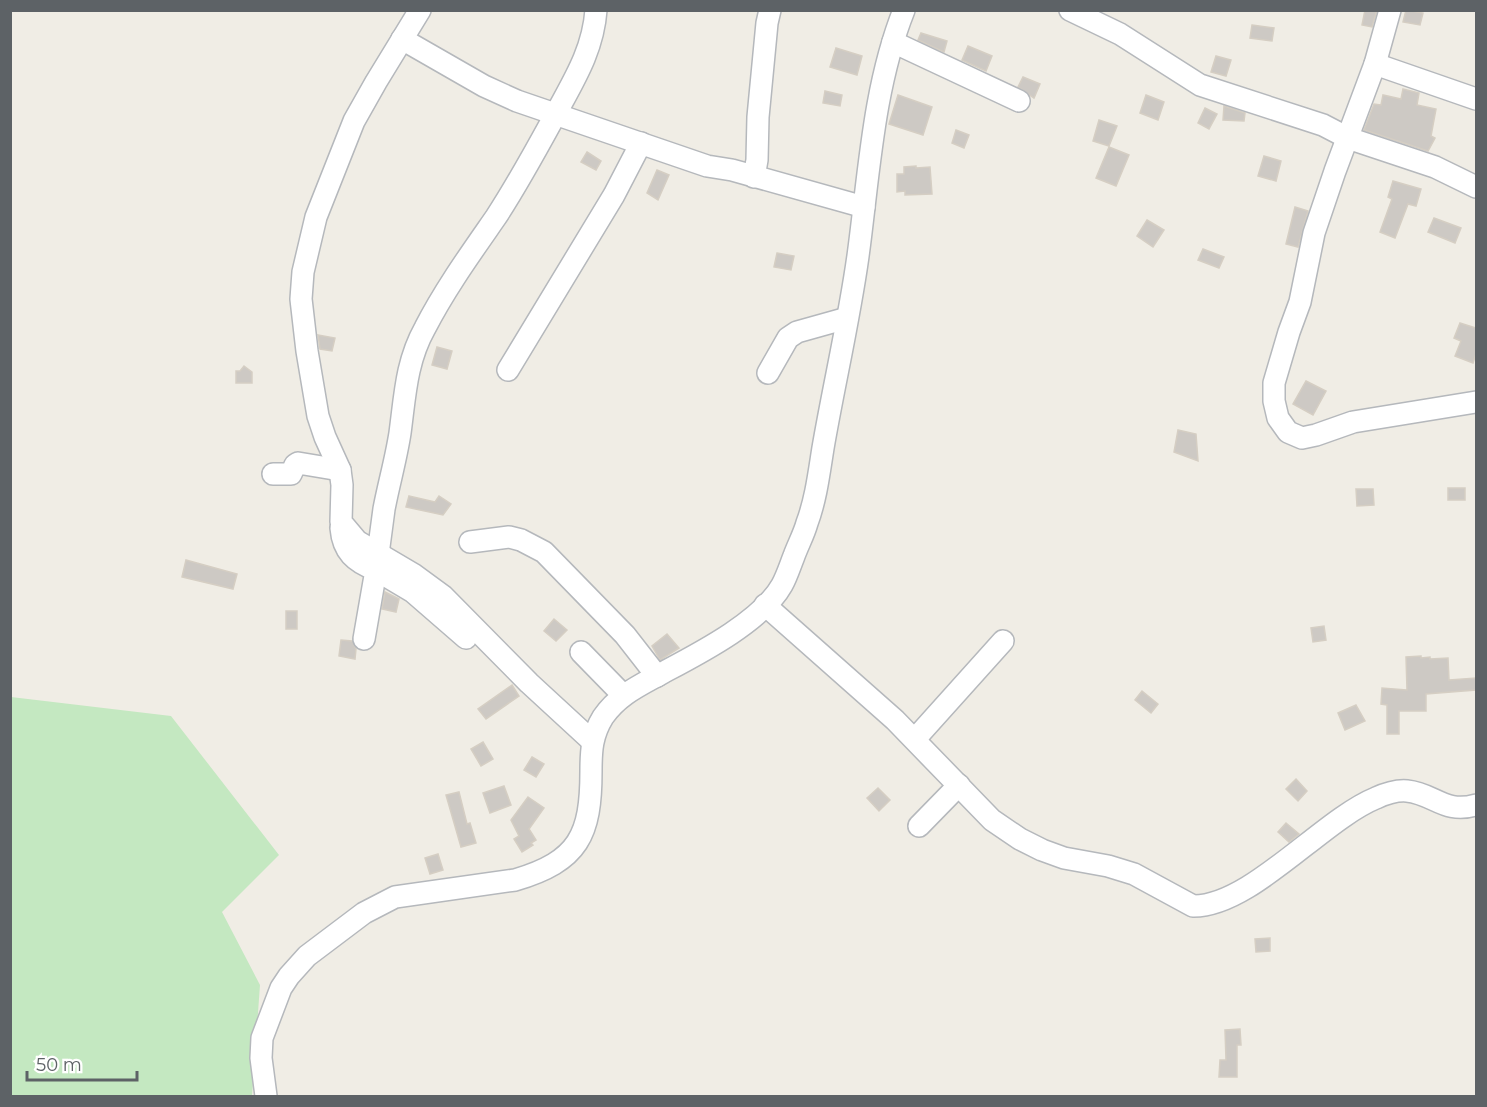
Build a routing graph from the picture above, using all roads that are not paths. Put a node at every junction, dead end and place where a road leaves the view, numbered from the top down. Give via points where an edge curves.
1 (420, 10) edge
2 (596, 10) edge
3 (770, 10) edge
4 (904, 10) edge
5 (1070, 10) edge
6 (1390, 10) edge
7 (402, 39) junction
8 (893, 42) junction
9 (1375, 63) junction
10 (1476, 99) edge
11 (1019, 101) dead end
12 (556, 113) junction
13 (1348, 138) junction
14 (641, 143) junction
15 (754, 177) junction
16 (1476, 187) edge
17 (864, 207) junction
18 (847, 318) junction
19 (508, 370) dead end
20 (768, 373) dead end
21 (1476, 402) edge
22 (340, 470) junction
23 (273, 474) dead end
24 (471, 542) dead end
25 (377, 562) junction
26 (765, 605) junction
27 (364, 639) dead end
28 (1003, 641) dead end
29 (581, 652) dead end
30 (657, 676) junction
31 (508, 678) dead end
32 (623, 695) junction
33 (915, 739) junction
34 (592, 741) junction
35 (958, 784) junction
36 (1476, 805) edge
37 (919, 826) dead end
38 (266, 1096) edge

1 - 7 street
2 - 12 street via 589,52
3 - 15 street
4 - 8 street
5 - 13 street via 1120,34 1200,85 1323,125
6 - 9 street
7 - 12 street via 484,86
7 - 22 street via 354,122 316,217 303,272 301,298 318,416
8 - 11 street
8 - 17 street via 873,128
9 - 10 street
9 - 13 street
12 - 14 street
12 - 25 street via 416,347 407,375
13 - 16 street via 1435,167
13 - 21 street via 1322,207 1300,302 1274,383 1278,418 1288,432 1302,438 1353,422
14 - 15 street via 707,166
14 - 19 street
15 - 17 street
17 - 18 street
18 - 20 street via 788,338
18 - 26 street via 808,523 783,584
22 - 23 street via 298,463 291,474
22 - 25 street via 341,522
24 - 30 street via 509,537 544,552 625,635
25 - 27 street
25 - 31 street
25 - 34 street via 413,574 443,596
26 - 30 street via 742,626
26 - 33 street
28 - 33 street
29 - 32 street
30 - 32 street
32 - 34 street via 605,715
33 - 35 street
34 - 38 street via 586,820 582,836 565,857 515,880 395,897 347,924 297,967 281,988 262,1038
35 - 36 street via 992,820 1020,839 1064,858 1134,874 1193,906 1203,906 1247,886 1356,808 1376,798 1410,791 1447,806
35 - 37 street

